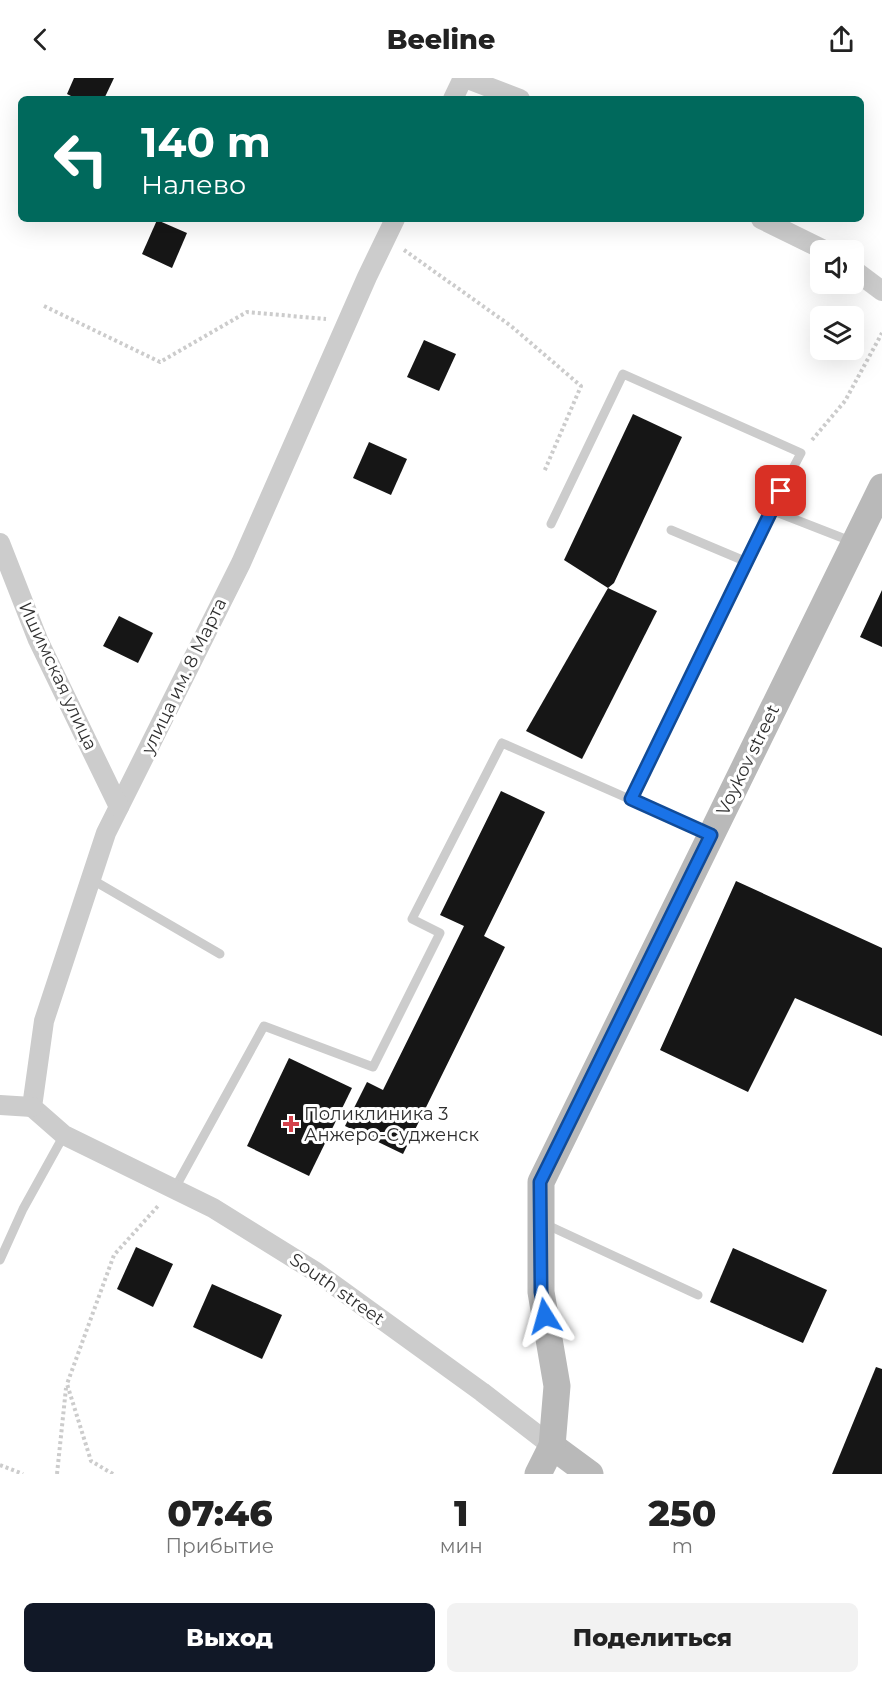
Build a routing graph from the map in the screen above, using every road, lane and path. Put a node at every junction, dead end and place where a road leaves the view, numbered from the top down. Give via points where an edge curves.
1 (464, 78) edge
2 (455, 96) edge
3 (512, 96) edge
4 (394, 222) edge
5 (767, 222) edge
6 (387, 237) junction
7 (810, 243) edge
8 (864, 278) edge
9 (882, 291) edge
10 (44, 306) dead end
11 (348, 321) junction
12 (882, 333) edge
13 (801, 453) junction
14 (544, 472) dead end
15 (882, 487) edge
16 (771, 510) junction
17 (551, 524) dead end
18 (671, 530) dead end
19 (855, 542) junction
20 (0, 543) edge
21 (747, 562) junction
22 (631, 799) junction
23 (119, 807) junction
24 (711, 835) junction
25 (91, 879) junction
26 (220, 954) dead end
27 (0, 1105) edge
28 (32, 1107) junction
29 (64, 1135) junction
30 (175, 1188) junction
31 (541, 1221) junction
32 (0, 1260) edge
33 (698, 1294) dead end
34 (67, 1384) junction
35 (552, 1446) junction
36 (0, 1464) edge
37 (23, 1474) edge
38 (57, 1474) edge
39 (113, 1474) edge
40 (538, 1474) edge
41 (590, 1474) edge

1 - 2 street
1 - 3 street
4 - 6 street, улица им. 8 Марта
5 - 7 street
6 - 11 street, улица им. 8 Марта
6 - 14 path via 511,327 581,386
8 - 9 street
10 - 11 path via 160,362 247,312
11 - 23 street, улица им. 8 Марта via 241,563
12 - 13 path via 845,401
13 - 16 lane
13 - 17 lane via 623,374
15 - 19 street, Voykov street
16 - 19 lane
16 - 21 lane
18 - 21 lane
19 - 24 street, Voykov street
20 - 23 street, Ишимская улица via 38,640
21 - 22 lane
22 - 24 lane
22 - 30 lane via 502,743 412,919 440,933 373,1067 264,1026
23 - 25 street, улица им. 8 Марта
24 - 31 street, Voykov street via 540,1182
25 - 26 lane
25 - 28 street, улица им. 8 Марта via 44,1021
27 - 28 street
28 - 29 street
29 - 30 street, South street
29 - 32 lane
30 - 34 path via 114,1255
30 - 35 street, South street via 316,1272
31 - 33 lane
31 - 35 street, Voykov street via 541,1292 557,1386
34 - 38 path
34 - 39 path via 91,1461
35 - 40 street
35 - 41 street, South street
36 - 37 path

